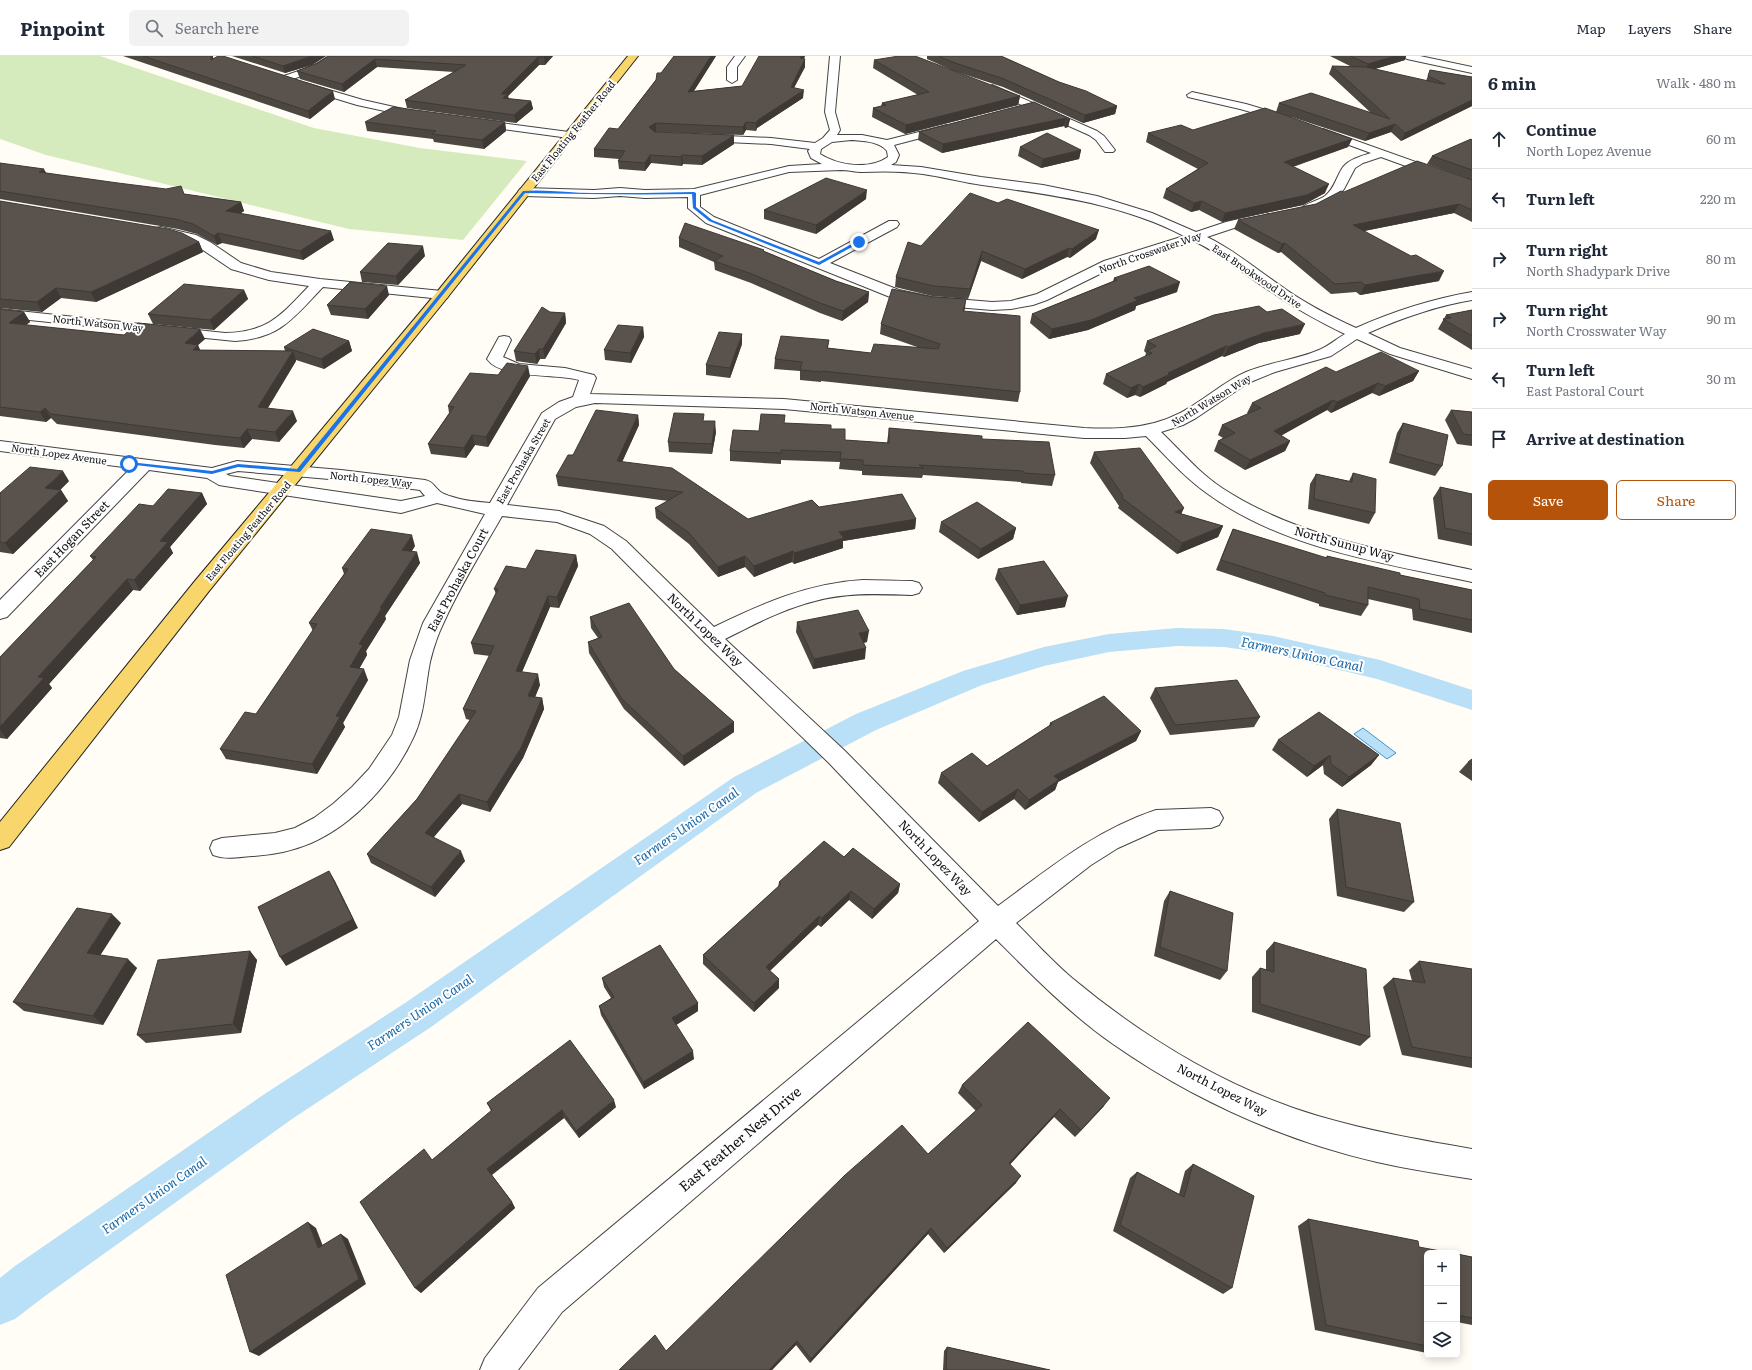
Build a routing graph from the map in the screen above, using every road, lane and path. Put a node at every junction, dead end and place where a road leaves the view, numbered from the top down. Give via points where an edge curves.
1 (335, 56) edge
2 (633, 56) edge
3 (740, 56) edge
4 (835, 56) edge
5 (1407, 56) edge
6 (1444, 64) junction
7 (1433, 70) edge
8 (1472, 70) edge
9 (732, 80) dead end
10 (980, 84) edge
11 (1192, 95) dead end
12 (1033, 106) junction
13 (1017, 110) edge
14 (428, 116) edge
15 (833, 121) junction
16 (467, 122) edge
17 (1296, 122) edge
18 (956, 126) edge
19 (1310, 128) edge
20 (569, 136) junction
21 (693, 138) edge
22 (864, 138) junction
23 (827, 140) junction
24 (886, 144) junction
25 (815, 149) junction
26 (1109, 150) dead end
27 (894, 153) junction
28 (1382, 153) junction
29 (874, 166) junction
30 (841, 167) junction
31 (789, 169) junction
32 (921, 170) junction
33 (580, 182) dead end
34 (1472, 186) edge
35 (524, 192) junction
36 (620, 192) junction
37 (694, 193) junction
38 (1294, 211) edge
39 (1280, 214) edge
40 (893, 224) dead end
41 (150, 229) edge
42 (1196, 236) junction
43 (819, 264) junction
44 (320, 283) junction
45 (442, 295) junction
46 (1472, 296) edge
47 (0, 313) edge
48 (1355, 334) junction
49 (504, 340) dead end
50 (1472, 374) edge
51 (576, 400) junction
52 (1151, 430) junction
53 (0, 446) edge
54 (144, 465) junction
55 (298, 471) junction
56 (212, 473) junction
57 (283, 490) junction
58 (438, 498) junction
59 (495, 509) junction
60 (1472, 576) edge
61 (912, 588) dead end
62 (0, 612) edge
63 (711, 637) junction
64 (1211, 818) dead end
65 (0, 840) edge
66 (222, 848) dead end
67 (997, 922) junction
68 (1472, 1164) edge
69 (497, 1370) edge

1 - 14 street via 316,68 281,78 361,103
2 - 20 main road, East Floating Feather Road
3 - 9 street via 732,68
4 - 15 street via 830,112
5 - 6 street
6 - 7 street
6 - 8 street
10 - 12 street
11 - 17 street
12 - 13 street
12 - 26 street via 1093,133
15 - 22 street
15 - 23 street via 835,130
16 - 20 street
18 - 24 street
19 - 28 street
20 - 35 main road, East Floating Feather Road via 542,177
21 - 25 street via 771,141
22 - 23 street
22 - 24 street
23 - 25 street
24 - 27 street, East Brookwood Drive
25 - 30 street via 815,156
25 - 31 street
27 - 29 street via 889,161
27 - 32 street, East Brookwood Drive
28 - 34 street
28 - 38 street via 1353,165 1332,197 1308,209
29 - 30 street
29 - 32 street, East Brookwood Drive
30 - 31 street
31 - 37 street
32 - 42 street, East Brookwood Drive via 1091,199 1143,214
33 - 36 street via 601,184
35 - 36 street
35 - 45 main road, East Floating Feather Road
36 - 37 street
37 - 43 street, North Crosswater Way via 694,208 710,220
39 - 42 street, North Crosswater Way via 1230,225
40 - 43 street
41 - 44 street via 191,238 236,266 252,272
42 - 43 street, North Crosswater Way via 1109,264 1042,297 1012,305 992,306 913,298 895,294
42 - 48 street, East Brookwood Drive via 1234,258 1300,306
44 - 45 street
44 - 47 street, North Watson Way via 279,324 264,332 245,336 225,337
45 - 55 main road, East Floating Feather Road
46 - 48 street, North Watson Way via 1420,307
48 - 50 street, East Brookwood Drive via 1395,351
48 - 52 street, North Watson Way via 1328,352 1250,376 1191,414 1172,424
49 - 51 street via 495,359 501,363 518,368 577,373 588,378
51 - 52 street, North Watson Avenue via 595,398 784,404 1111,435
51 - 59 street, East Prohaska Street via 559,407 548,416
52 - 60 street, North Sunup Way via 1185,466 1214,490 1268,521 1335,544
53 - 54 street, North Lopez Avenue
54 - 56 street, North Lopez Avenue
54 - 62 street, East Hogan Street
55 - 56 street, North Lopez Avenue via 238,466
55 - 57 main road, East Floating Feather Road
55 - 58 street, North Lopez Way via 425,485
56 - 57 street, North Lopez Avenue via 225,481
57 - 58 street, North Lopez Way via 401,507
57 - 65 main road, East Floating Feather Road via 202,586
58 - 59 street, North Lopez Way via 473,507
59 - 63 street, North Lopez Way via 559,518 597,530 619,545
59 - 66 street, East Prohaska Court via 433,623 420,660 410,718 394,751 372,783 336,817 308,834 284,842
61 - 63 street via 862,587 814,594 771,608
63 - 67 street, North Lopez Way via 837,757
64 - 67 street, East Feather Nest Drive via 1156,820 1110,841 1082,858
67 - 68 street, North Lopez Way via 1062,986 1122,1034 1191,1077 1270,1114 1318,1131 1377,1147
67 - 69 street, East Feather Nest Drive via 550,1300

